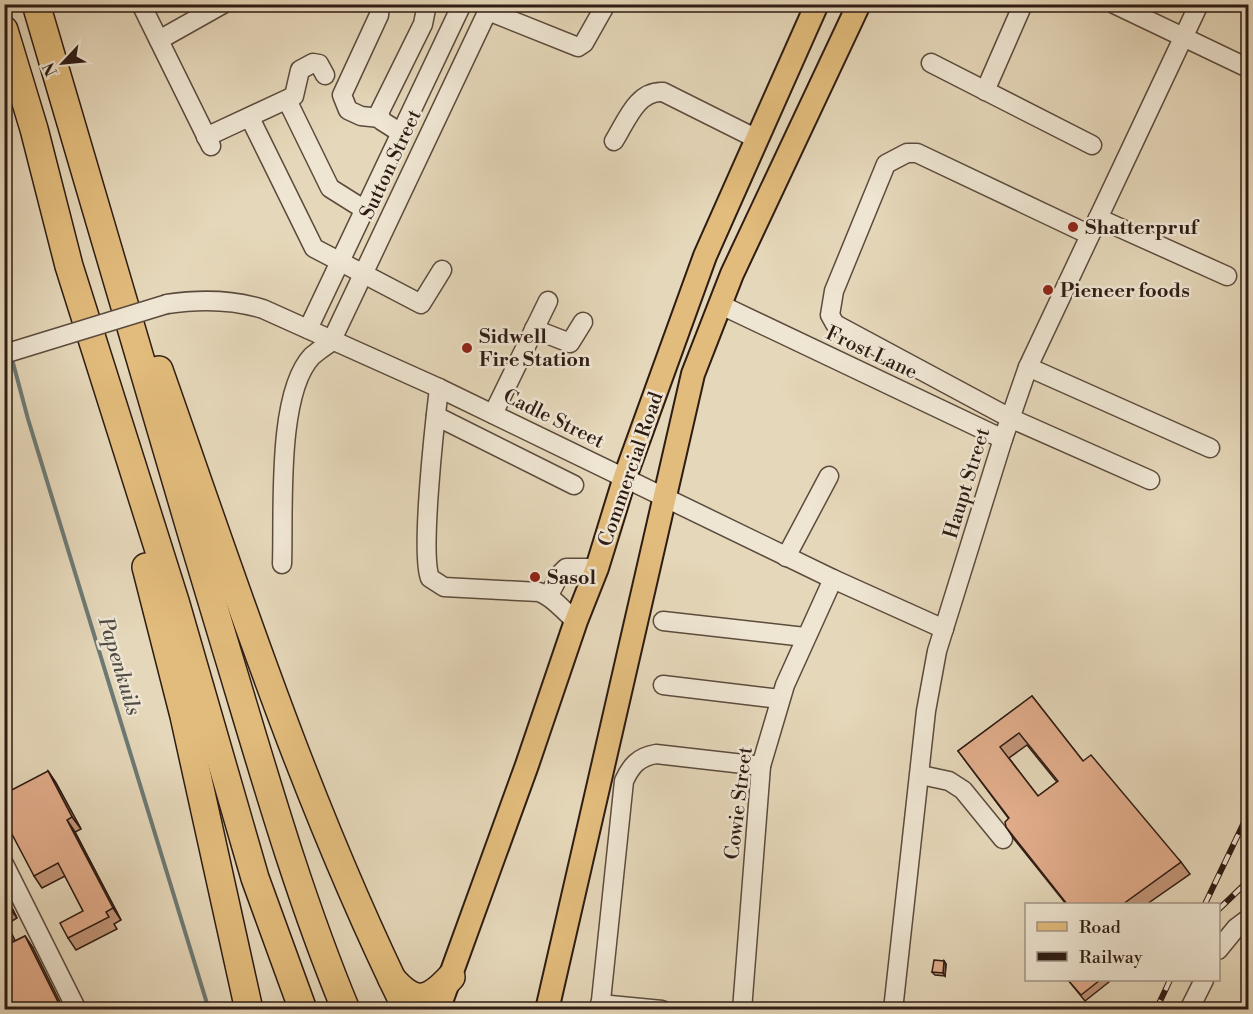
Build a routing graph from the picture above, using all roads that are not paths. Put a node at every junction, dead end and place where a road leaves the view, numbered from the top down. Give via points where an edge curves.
1 (36, 4) edge
2 (141, 4) edge
3 (223, 4) edge
4 (380, 4) edge
5 (427, 4) edge
6 (606, 4) edge
7 (817, 4) edge
8 (859, 4) edge
9 (1023, 4) edge
10 (1114, 4) edge
11 (1199, 4) edge
12 (460, 6) edge
13 (489, 8) edge
14 (4, 30) edge
15 (1184, 36) junction
16 (159, 40) junction
17 (439, 53) junction
18 (931, 63) dead end
19 (462, 64) junction
20 (1248, 68) edge
21 (325, 75) dead end
22 (985, 90) junction
23 (287, 100) junction
24 (250, 118) junction
25 (380, 118) junction
26 (72, 126) junction
27 (401, 133) junction
28 (757, 139) junction
29 (614, 141) dead end
30 (1092, 145) dead end
31 (365, 210) junction
32 (1098, 218) junction
33 (1090, 235) junction
34 (340, 263) junction
35 (69, 266) junction
36 (442, 270) dead end
37 (363, 274) junction
38 (1227, 276) dead end
39 (548, 301) dead end
40 (721, 305) junction
41 (583, 322) dead end
42 (308, 329) junction
43 (534, 329) junction
44 (331, 342) junction
45 (4, 354) edge
46 (311, 357) junction
47 (1028, 366) junction
48 (439, 388) junction
49 (493, 414) junction
50 (436, 416) junction
51 (1010, 418) junction
52 (1003, 439) junction
53 (1210, 448) dead end
54 (829, 476) dead end
55 (625, 477) junction
56 (1150, 480) dead end
57 (574, 484) dead end
58 (666, 498) junction
59 (786, 556) junction
60 (282, 564) dead end
61 (597, 568) junction
62 (833, 579) junction
63 (549, 595) junction
64 (576, 621) junction
65 (663, 621) dead end
66 (944, 629) junction
67 (806, 637) junction
68 (663, 686) dead end
69 (780, 699) junction
70 (761, 766) junction
71 (921, 775) junction
72 (1003, 839) edge
73 (4, 864) edge
74 (1244, 927) edge
75 (1220, 948) edge
76 (451, 977) junction
77 (391, 978) junction
78 (1204, 981) edge
79 (600, 1007) edge
80 (77, 1010) edge
81 (249, 1010) edge
82 (303, 1010) edge
83 (346, 1010) edge
84 (407, 1010) edge
85 (438, 1010) edge
86 (547, 1010) edge
87 (662, 1010) edge
88 (742, 1010) edge
89 (893, 1010) edge
90 (1189, 1010) edge

1 - 26 highway
2 - 16 street
3 - 16 street
4 - 25 street via 379,15 342,95 348,110
5 - 25 street via 423,24 387,94
6 - 13 street via 578,47
7 - 28 main road, Commercial Road
8 - 40 main road, Commercial Road
9 - 22 street
10 - 15 street
11 - 15 street, Haupt Street
12 - 17 street, Sutton Street
13 - 19 street, Sutton Street
14 - 35 highway
15 - 20 street
15 - 32 street, Haupt Street
16 - 24 street via 208,142
17 - 19 street
17 - 27 street, Sutton Street
18 - 22 street
19 - 37 street, Sutton Street
21 - 23 street via 316,63 304,68 299,74 297,92
22 - 30 street
23 - 24 street
23 - 31 street via 330,188
24 - 34 street via 310,244
25 - 27 street
26 - 77 highway via 312,801
26 - 83 highway via 156,420 292,867
27 - 31 street, Sutton Street
28 - 29 street via 663,92 654,92 638,101
28 - 55 main road, Commercial Road via 705,256
31 - 34 street, Sutton Street
32 - 33 street, Haupt Street
32 - 38 street
33 - 47 street, Haupt Street
33 - 51 street via 917,153 907,153 886,164 834,291 830,315 835,324
34 - 37 street
34 - 42 street, Sutton Street
35 - 81 highway via 184,716
35 - 82 highway via 171,589 255,878
36 - 37 street via 421,304
37 - 44 street, Sutton Street
39 - 43 street
40 - 52 street, Frost Lane
40 - 58 main road, Commercial Road via 693,374
41 - 43 street via 570,343
42 - 44 street, Cadle Street
42 - 45 street, Cadle Street, bridge via 246,304 206,300 168,304
42 - 46 street
43 - 49 street
44 - 46 street
44 - 48 street, Cadle Street
46 - 60 street via 297,382 285,437
47 - 51 street, Haupt Street
47 - 53 street
48 - 49 street, Cadle Street
48 - 50 street
49 - 55 street, Cadle Street
50 - 57 street
50 - 63 street via 427,536 430,578 444,587
51 - 52 street, Haupt Street
51 - 56 street
52 - 66 street, Haupt Street
54 - 59 street
55 - 58 street, Cadle Street
55 - 61 main road, Commercial Road
58 - 59 street, Cadle Street
58 - 86 main road, Commercial Road
59 - 62 street, Cadle Street
61 - 63 street via 566,568
61 - 64 main road, Commercial Road
62 - 66 street, Cadle Street
62 - 67 street, Cowie Street
63 - 64 street
64 - 76 main road, Commercial Road
65 - 67 street
66 - 71 street, Haupt Street via 931,680
67 - 69 street, Cowie Street
68 - 69 street
69 - 70 street, Cowie Street
70 - 79 street via 656,754 634,763 624,781
70 - 88 street, Cowie Street
71 - 72 street via 963,790
71 - 89 street, Haupt Street
73 - 80 street
74 - 75 street
76 - 77 highway via 424,998 409,996
76 - 85 main road, Commercial Road
77 - 84 highway
78 - 90 street
79 - 87 street

